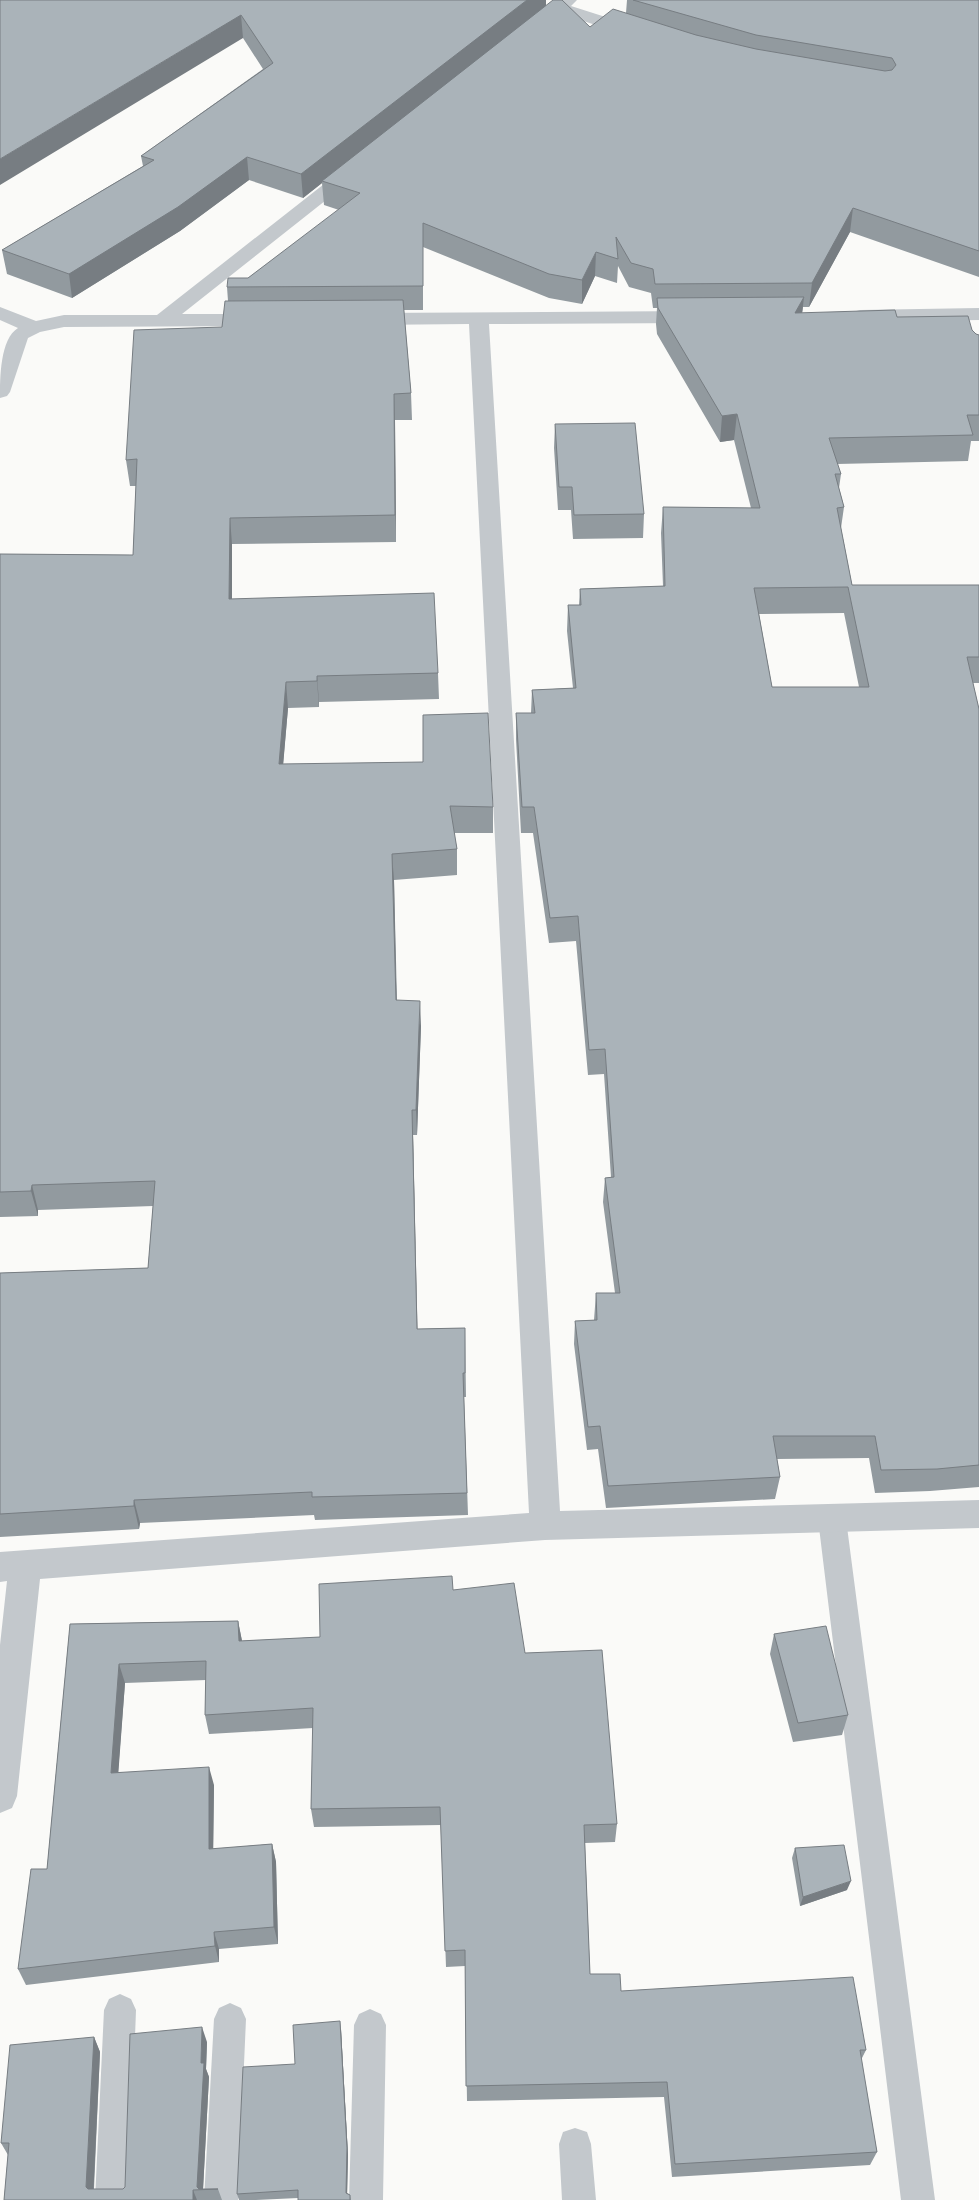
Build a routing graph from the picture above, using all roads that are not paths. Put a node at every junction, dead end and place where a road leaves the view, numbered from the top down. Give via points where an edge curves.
1 (564, 4) edge
2 (521, 38) edge
3 (654, 38) edge
4 (368, 157) edge
5 (0, 313) edge
6 (842, 316) edge
7 (715, 317) edge
8 (479, 318) junction
9 (164, 319) junction
10 (354, 319) edge
11 (277, 320) edge
12 (973, 320) edge
13 (34, 327) junction
14 (0, 392) edge
15 (979, 1514) edge
16 (832, 1518) junction
17 (546, 1526) junction
18 (12, 1567) edge
19 (0, 1796) edge
20 (120, 2010) dead end
21 (230, 2019) dead end
22 (370, 2025) dead end
23 (575, 2144) dead end
24 (112, 2200) edge
25 (221, 2200) edge
26 (366, 2200) edge
27 (579, 2200) edge
28 (918, 2200) edge

1 - 2 street
1 - 3 street
4 - 9 street
5 - 13 street
6 - 12 street
7 - 8 street
8 - 10 street
8 - 17 street
9 - 11 street
9 - 13 street via 64,321
13 - 14 street via 19,335
15 - 16 street
16 - 17 street
16 - 28 lane
17 - 18 street
18 - 19 street
20 - 24 lane
21 - 25 lane
22 - 26 lane
23 - 27 lane

